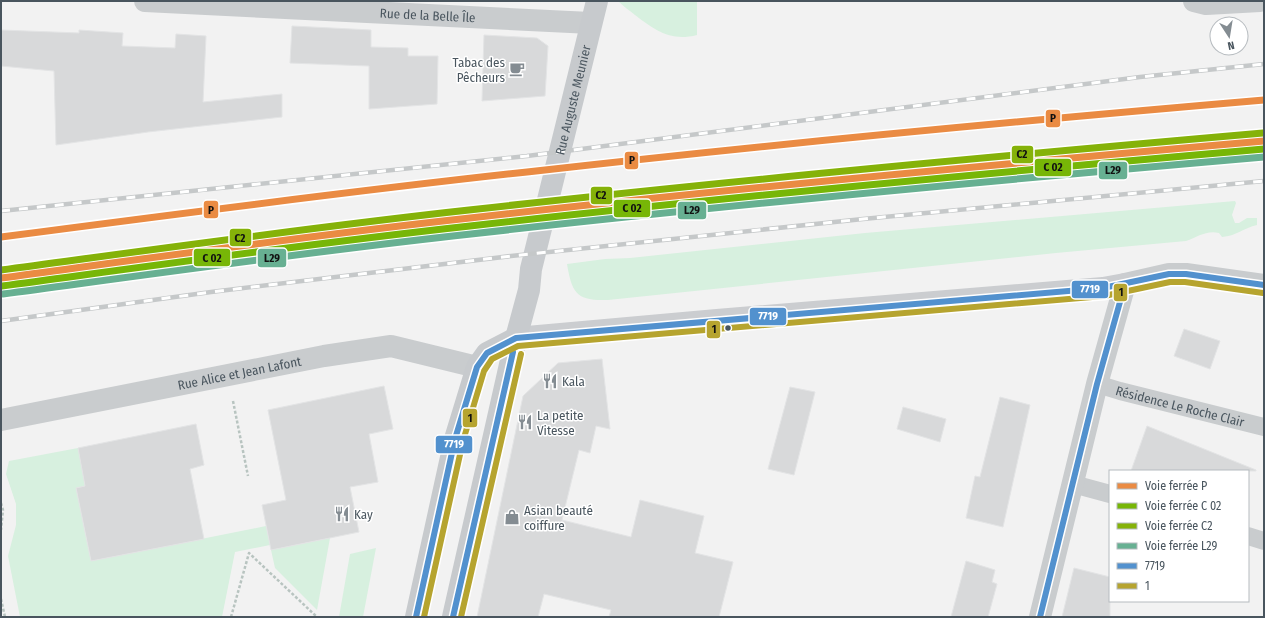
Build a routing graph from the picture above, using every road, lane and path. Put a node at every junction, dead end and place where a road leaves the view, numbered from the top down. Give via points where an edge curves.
1 (145, 1) edge
2 (597, 1) edge
3 (1194, 1) edge
4 (1260, 1) edge
5 (591, 23) junction
6 (1125, 284) junction
7 (1264, 285) edge
8 (516, 338) junction
9 (477, 367) junction
10 (227, 375) junction
11 (1097, 384) junction
12 (1, 420) edge
13 (1264, 427) edge
14 (248, 476) dead end
15 (1073, 484) junction
16 (1109, 494) edge
17 (1, 503) edge
18 (1, 530) edge
19 (1249, 536) edge
20 (1264, 541) edge
21 (1, 598) edge
22 (5, 617) edge
23 (231, 617) edge
24 (317, 617) edge
25 (416, 617) edge
26 (453, 617) edge
27 (1040, 617) edge

1 - 5 street, Rue de la Belle Île
2 - 5 main road, Rue Auguste Meunier
3 - 4 street via 1206,4
5 - 8 main road, Rue Auguste Meunier
6 - 7 street via 1170,274 1186,274
6 - 8 street via 1103,288
6 - 11 street
8 - 9 main road via 487,353
8 - 26 main road, Rue Auguste Meunier
9 - 10 street, Rue Alice et Jean Lafont via 391,346
9 - 25 main road via 455,439
10 - 12 street, Rue Alice et Jean Lafont
10 - 14 path
11 - 13 lane, Résidence Le Roche Clair
11 - 15 street
15 - 16 lane
15 - 27 street
17 - 18 path
19 - 20 lane
21 - 22 path
23 - 24 path via 249,553

